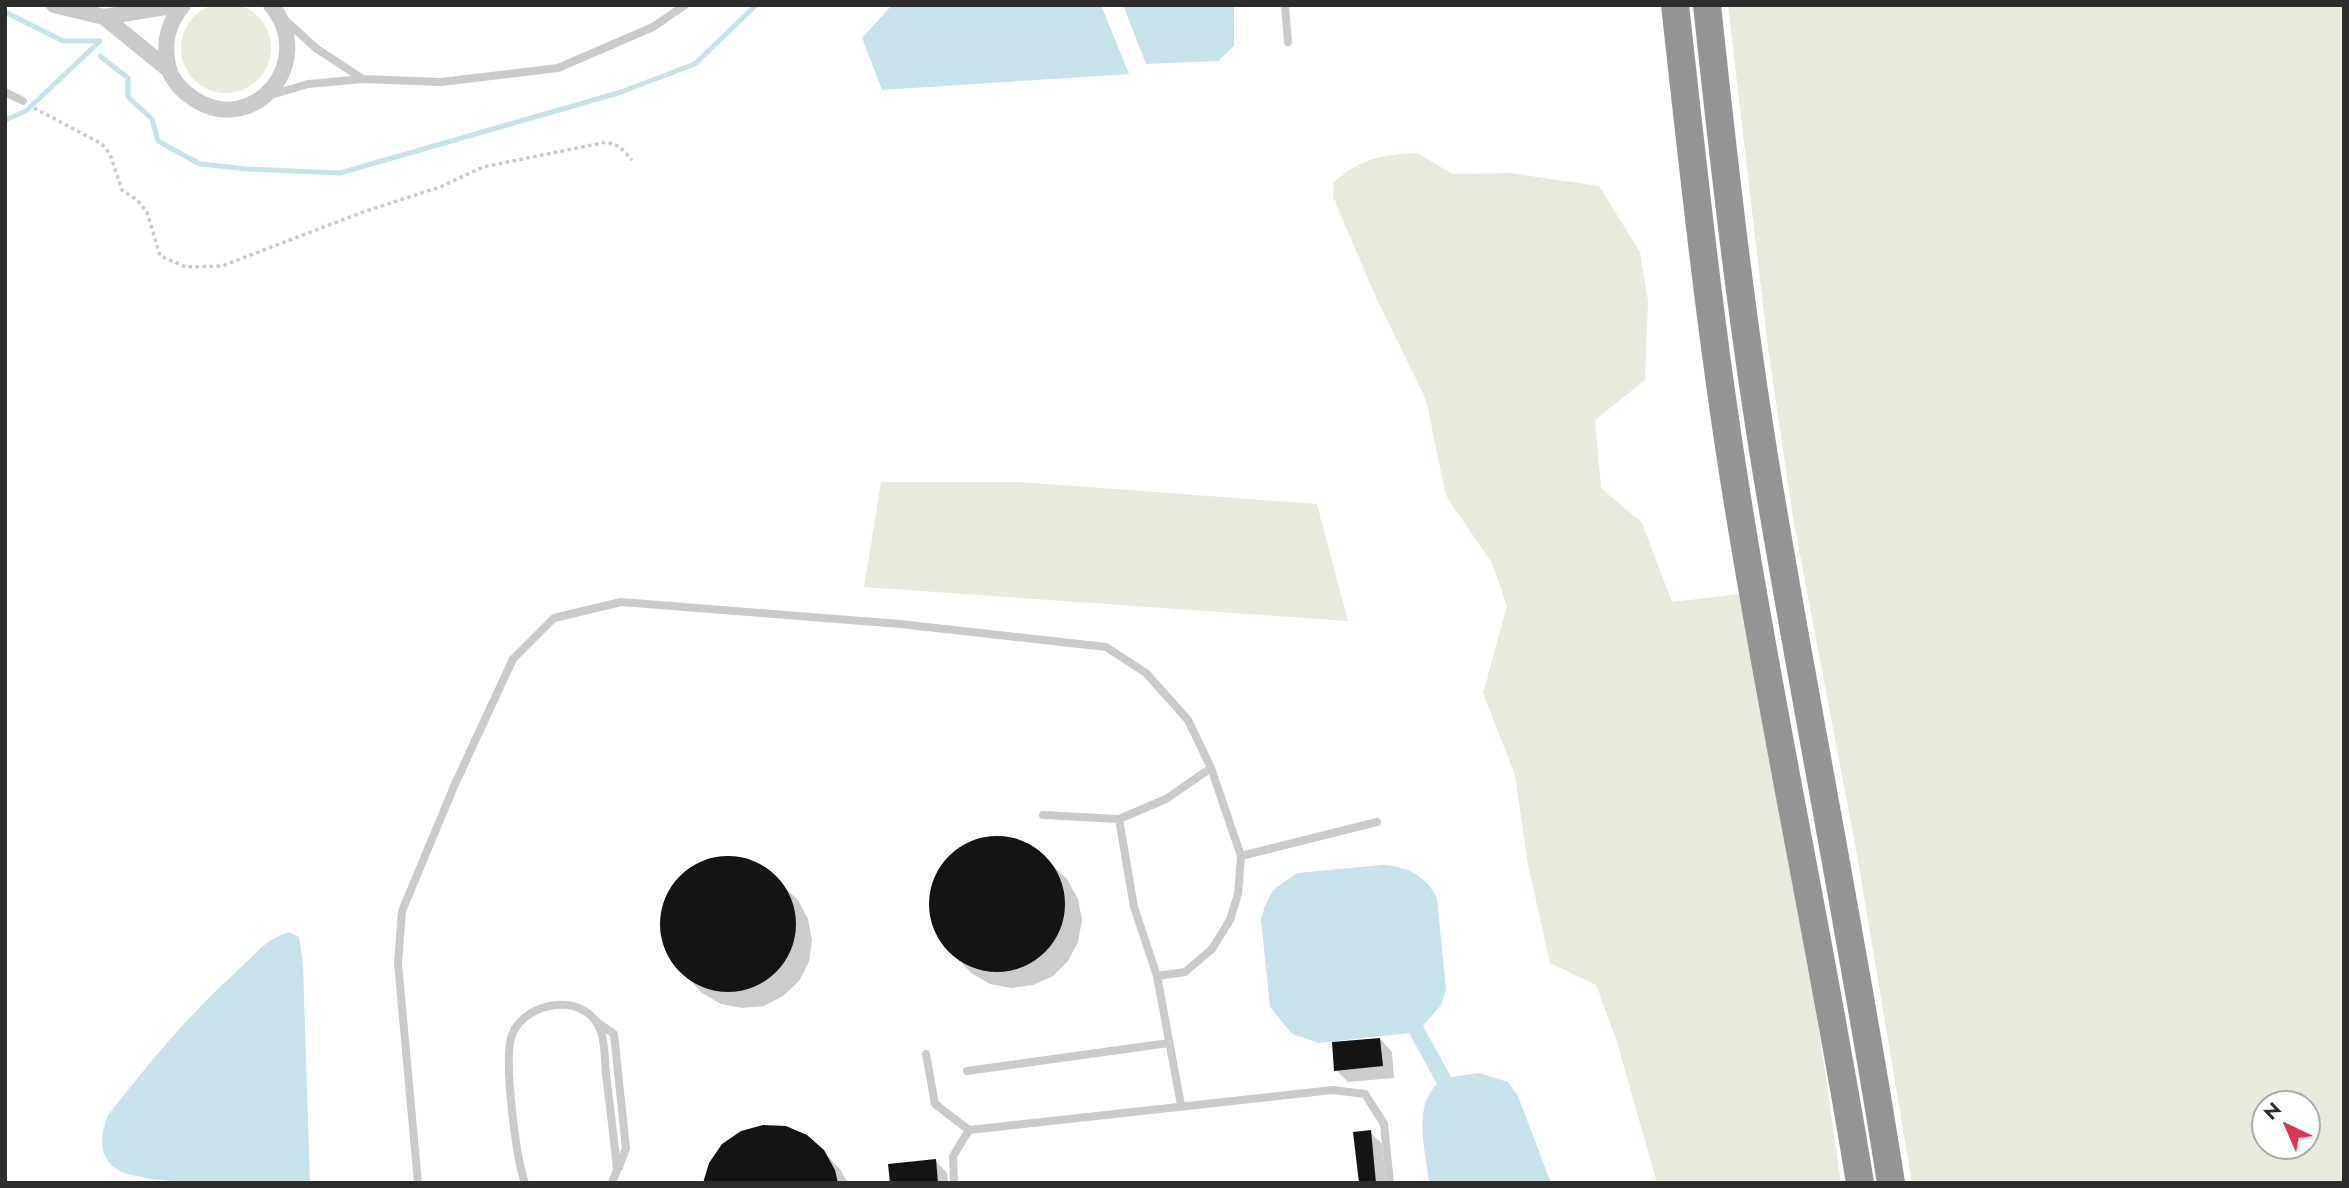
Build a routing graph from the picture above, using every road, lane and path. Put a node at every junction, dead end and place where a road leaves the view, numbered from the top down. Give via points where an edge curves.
1 (54, 5) edge
2 (180, 5) edge
3 (685, 5) edge
4 (1285, 5) edge
5 (1675, 5) edge
6 (1707, 5) edge
7 (275, 10) edge
8 (104, 17) junction
9 (1288, 41) dead end
10 (169, 70) junction
11 (363, 79) junction
12 (5, 92) edge
13 (264, 97) junction
14 (23, 101) dead end
15 (37, 110) dead end
16 (632, 160) dead end
17 (1211, 768) junction
18 (1043, 815) dead end
19 (1119, 819) junction
20 (1377, 822) dead end
21 (1241, 856) junction
22 (1157, 976) junction
23 (1169, 1043) junction
24 (926, 1054) dead end
25 (967, 1071) dead end
26 (1181, 1105) junction
27 (969, 1130) junction
28 (418, 1183) edge
29 (525, 1183) edge
30 (612, 1183) edge
31 (954, 1183) edge
32 (1391, 1183) edge
33 (1860, 1183) edge
34 (1891, 1183) edge

1 - 8 street
2 - 8 street
2 - 10 street via 167,32
3 - 11 lane via 653,27 558,68 441,82
4 - 9 lane
5 - 33 highway via 1698,215 1740,517
6 - 34 highway via 1729,212 1773,508
7 - 11 lane via 317,49
7 - 13 street via 287,32 287,64
8 - 10 street
10 - 13 street via 186,94 202,104 226,109
11 - 13 lane via 308,83
12 - 14 lane
15 - 16 path via 102,144 122,190 147,212 160,256 187,267 222,267 483,167 607,142 620,147
17 - 19 lane via 1166,799
17 - 21 lane
17 - 28 lane via 1188,720 1146,673 1106,647 901,624 621,602 554,618 513,659 402,911 398,963
18 - 19 lane
19 - 22 lane via 1134,907
20 - 21 lane
21 - 22 lane via 1230,920 1212,949 1185,972
22 - 23 lane
23 - 25 lane
23 - 26 lane
24 - 27 lane via 935,1104
26 - 27 lane
26 - 32 lane via 1333,1090 1365,1094 1384,1124
27 - 31 lane via 953,1156
29 - 30 lane via 508,1057 513,1032 526,1016 544,1007 565,1005 589,1016 601,1032 617,1170

